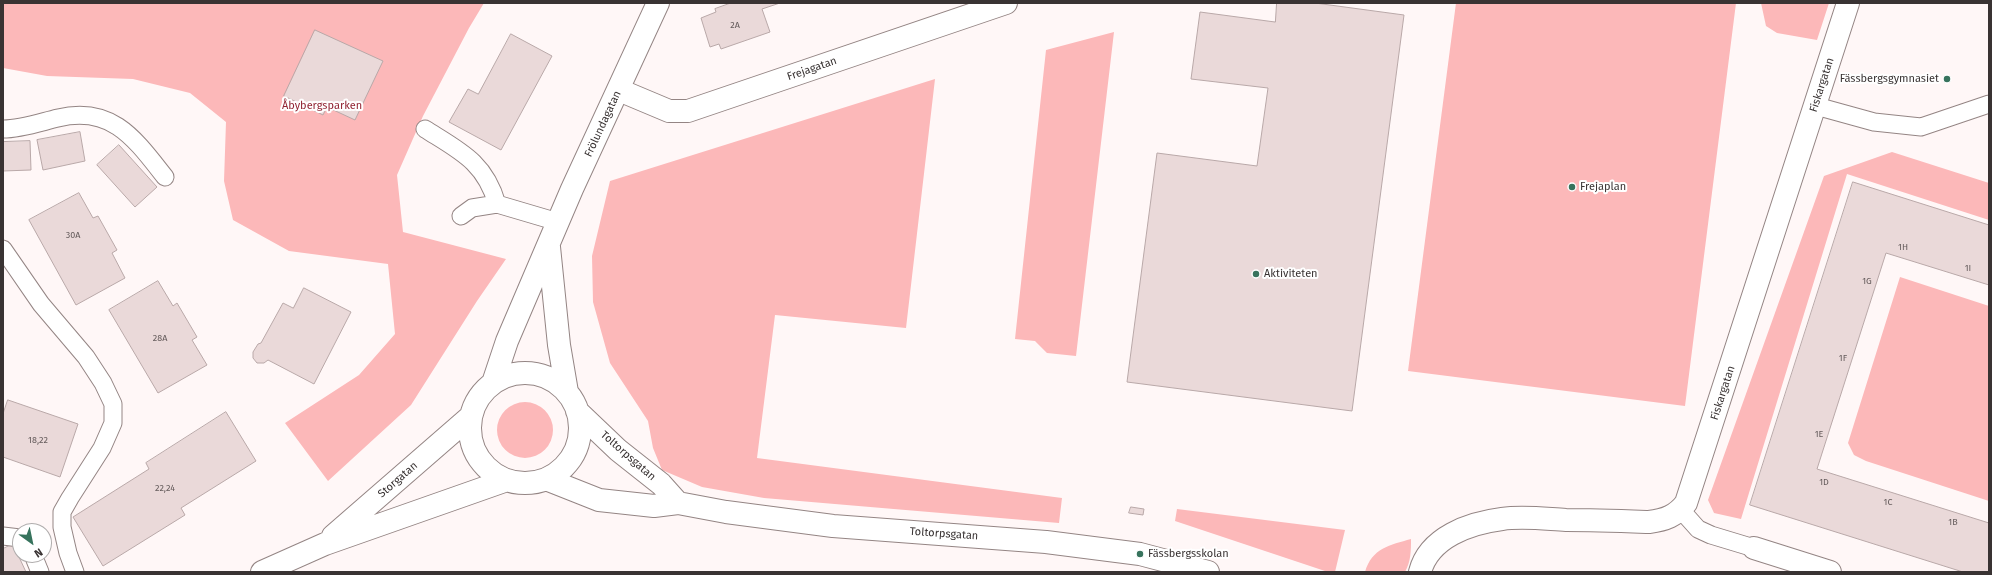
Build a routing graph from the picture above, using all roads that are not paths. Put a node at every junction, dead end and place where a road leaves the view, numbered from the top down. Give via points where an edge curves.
1 (658, 3) edge
2 (1006, 3) edge
3 (1848, 3) edge
4 (618, 90) junction
5 (1989, 104) edge
6 (1816, 106) junction
7 (3, 128) edge
8 (425, 129) dead end
9 (165, 177) dead end
10 (497, 204) junction
11 (461, 216) dead end
12 (558, 222) junction
13 (549, 245) junction
14 (3, 249) edge
15 (493, 383) junction
16 (572, 402) junction
17 (471, 416) junction
18 (546, 479) junction
19 (507, 480) junction
20 (678, 503) junction
21 (1681, 510) junction
22 (325, 544) junction
23 (1754, 548) joint
24 (75, 572) edge
25 (262, 572) edge
26 (1208, 572) edge
27 (1420, 572) edge
28 (1830, 572) edge

1 - 4 street, Frölundagatan
2 - 4 street, Frejagatan via 688,111 669,111
3 - 6 street, Fiskargatan
4 - 12 street, Frölundagatan
5 - 6 lane via 1921,127 1874,122
6 - 21 street, Fiskargatan via 1690,494
7 - 9 lane via 35,124 74,114 92,115 114,124 135,139
8 - 10 lane via 465,155 484,174
10 - 11 lane via 472,208
10 - 12 lane
12 - 13 street, Frölundagatan
13 - 15 street, Frölundagatan via 507,340
13 - 16 street, Frölundagatan via 559,345
14 - 24 lane via 41,304 86,357 113,404 113,423 102,448 62,512 62,527
15 - 16 street via 511,375 532,374 551,380
15 - 17 street via 479,398
16 - 18 street via 580,431 575,451 563,468
16 - 20 street, Toltorpsgatan via 618,450 661,484
17 - 19 street via 470,436 476,455 489,470
17 - 22 street, Storgatan
18 - 19 street via 526,483
18 - 20 street, Toltorpsgatan via 599,500 654,506
19 - 22 street, Storgatan
20 - 26 street, Toltorpsgatan via 833,526 1062,544 1140,554
21 - 23 lane via 1698,529
21 - 27 street via 1664,520 1649,522 1503,518 1478,523 1443,539 1422,564
22 - 25 street, Storgatan
23 - 28 street

